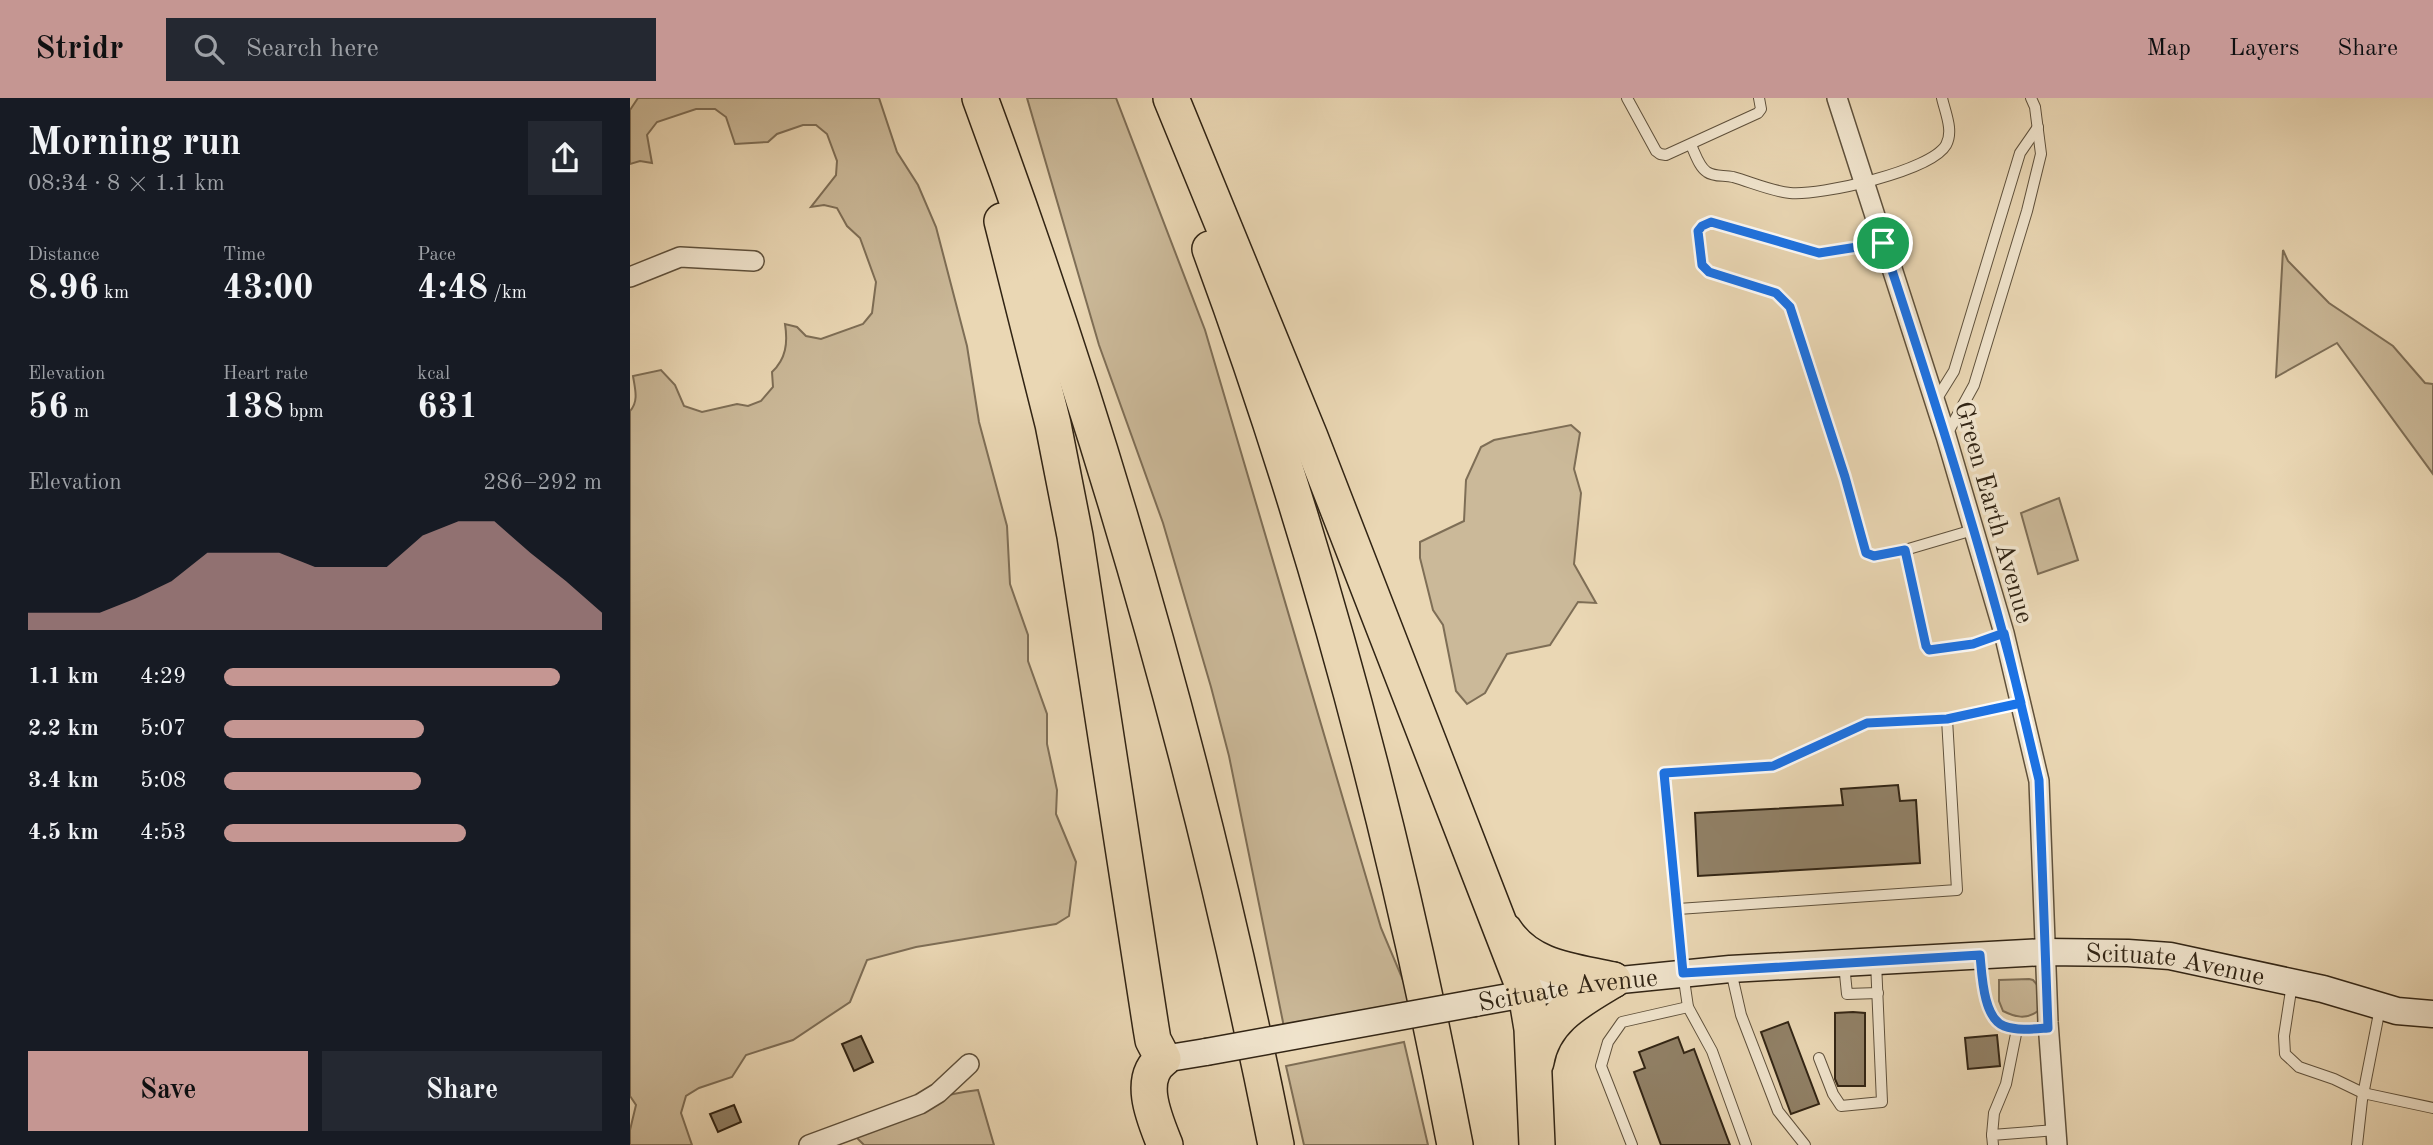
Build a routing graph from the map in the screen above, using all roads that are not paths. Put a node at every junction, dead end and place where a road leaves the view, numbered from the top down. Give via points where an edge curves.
1 (974, 98) edge
2 (980, 98) edge
3 (1153, 98) edge
4 (1171, 98) edge
5 (1627, 98) edge
6 (1759, 98) edge
7 (1837, 98) edge
8 (1942, 98) edge
9 (2031, 98) edge
10 (2038, 127) junction
11 (1691, 145) junction
12 (1863, 181) junction
13 (1883, 243) junction
14 (754, 261) dead end
15 (630, 277) edge
16 (1935, 402) junction
17 (1946, 436) junction
18 (1973, 530) junction
19 (1905, 550) junction
20 (2004, 633) junction
21 (2021, 703) junction
22 (1947, 719) junction
23 (1678, 909) junction
24 (1498, 918) junction
25 (2045, 953) junction
26 (1980, 955) junction
27 (1876, 961) junction
28 (1844, 964) junction
29 (1730, 969) junction
30 (1683, 973) junction
31 (1613, 980) junction
32 (2293, 983) junction
33 (1526, 993) junction
34 (1878, 993) junction
35 (2380, 1006) junction
36 (1688, 1007) junction
37 (2433, 1014) edge
38 (2048, 1028) junction
39 (2017, 1029) junction
40 (1819, 1058) dead end
41 (1163, 1059) junction
42 (969, 1064) dead end
43 (1534, 1083) junction
44 (2363, 1093) junction
45 (2433, 1108) edge
46 (2056, 1138) edge
47 (1992, 1140) edge
48 (809, 1145) edge
49 (1165, 1145) edge
50 (1276, 1145) edge
51 (1455, 1145) edge
52 (1537, 1145) edge
53 (1632, 1145) edge
54 (1746, 1145) edge
55 (1805, 1145) edge
56 (2357, 1145) edge

1 - 41 highway via 1065,480 1151,1028
2 - 50 highway via 1063,336 1147,613 1222,897
3 - 51 highway via 1253,372 1322,592 1396,870
4 - 24 highway via 1310,437
5 - 11 lane via 1660,154
6 - 11 lane via 1758,113
7 - 12 street, Green Earth Avenue
8 - 12 lane via 1950,129 1947,144 1937,156 1922,165
9 - 10 lane
10 - 16 lane via 2020,153 1954,371
10 - 17 lane via 2041,154 2027,211 1974,385
11 - 12 lane via 1704,171 1712,175 1788,193 1829,191
12 - 13 street, Green Earth Avenue
13 - 16 street, Green Earth Avenue
13 - 19 lane via 1819,253 1711,222 1698,231 1702,265 1709,272 1776,293 1790,307 1866,553 1874,556
14 - 15 street via 680,257
16 - 17 street, Green Earth Avenue
17 - 18 street, Green Earth Avenue
18 - 19 lane
18 - 20 street, Green Earth Avenue
19 - 20 lane via 1929,650 1973,644
20 - 21 street, Green Earth Avenue
21 - 22 lane
21 - 25 street, Green Earth Avenue via 2039,780
22 - 23 lane via 1867,723 1773,766 1664,773
22 - 23 lane via 1957,890
23 - 30 lane
24 - 31 highway via 1514,943 1536,960
24 - 33 highway
25 - 26 main road, Scituate Avenue
25 - 32 main road, Scituate Avenue via 2170,956
25 - 38 street, Green Earth Avenue
26 - 27 main road, Scituate Avenue
26 - 39 lane via 1984,994 1996,1021
27 - 28 main road, Scituate Avenue
27 - 34 lane
28 - 29 main road, Scituate Avenue
28 - 34 lane via 1847,994
29 - 30 main road, Scituate Avenue
29 - 55 lane via 1741,1015 1778,1111
30 - 31 main road, Scituate Avenue
30 - 36 lane
31 - 33 main road, Scituate Avenue
31 - 43 highway via 1565,1010 1550,1026 1538,1049
32 - 35 main road, Scituate Avenue
32 - 44 lane via 2285,1054 2299,1067
33 - 41 main road, Scituate Avenue, bridge
33 - 43 highway
34 - 40 lane via 1882,1102 1841,1106
35 - 37 main road, Scituate Avenue
35 - 44 lane
36 - 53 lane via 1622,1022 1608,1042 1601,1066
36 - 54 lane via 1712,1051
38 - 39 lane
38 - 46 street, Green Earth Avenue
39 - 47 lane via 2006,1084 1994,1113
41 - 49 highway via 1151,1072 1149,1087
42 - 48 street via 920,1104
43 - 52 highway
44 - 45 lane
44 - 56 lane
46 - 47 lane

